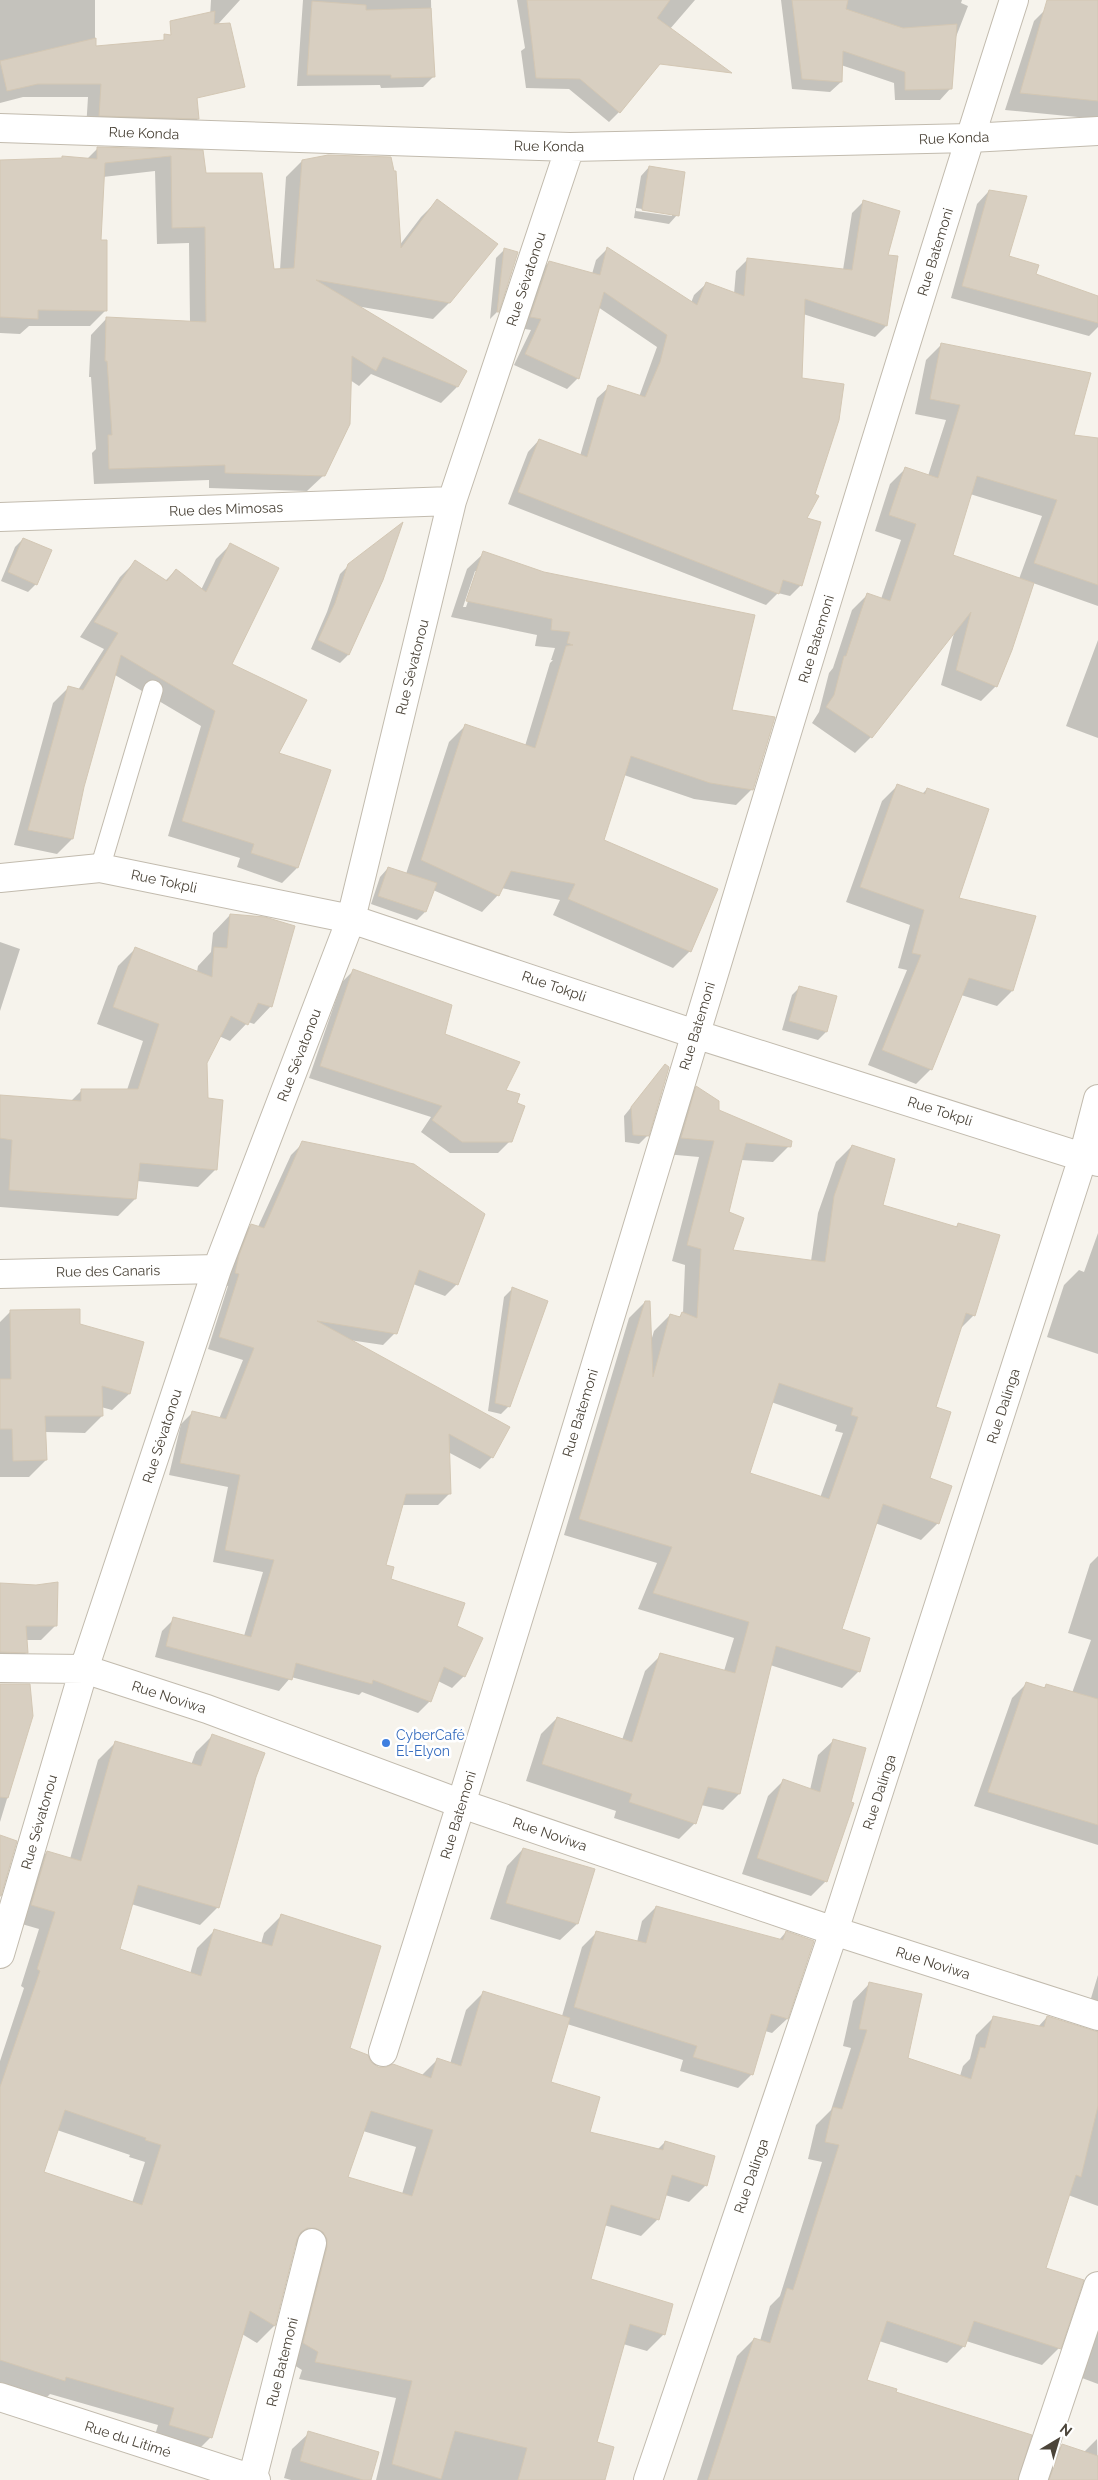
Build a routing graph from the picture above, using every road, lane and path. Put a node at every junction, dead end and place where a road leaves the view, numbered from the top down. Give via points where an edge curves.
1 (1014, 0) edge
2 (0, 128) edge
3 (1098, 131) edge
4 (970, 138) junction
5 (570, 148) junction
6 (452, 501) junction
7 (0, 517) edge
8 (153, 690) dead end
9 (100, 868) junction
10 (0, 878) edge
11 (352, 919) junction
12 (695, 1034) junction
13 (1098, 1100) edge
14 (1090, 1159) edge
15 (217, 1269) junction
16 (0, 1274) edge
17 (0, 1668) edge
18 (84, 1670) junction
19 (462, 1804) junction
20 (834, 1931) junction
21 (0, 1954) edge
22 (1098, 2016) edge
23 (383, 2052) dead end
24 (312, 2243) dead end
25 (1098, 2286) edge
26 (0, 2397) edge
27 (254, 2480) edge
28 (648, 2480) edge
29 (1033, 2480) edge

1 - 4 street, Rue Batemoni
2 - 5 street, Rue Konda
3 - 4 street, Rue Konda
4 - 5 street, Rue Konda
4 - 12 street, Rue Batemoni
5 - 6 street, Rue Sévatonou
6 - 7 street, Rue des Mimosas
6 - 11 street, Rue Sévatonou
8 - 9 lane
9 - 10 street, Rue Tokpli
9 - 11 street, Rue Tokpli
11 - 12 street, Rue Tokpli
11 - 15 street, Rue Sévatonou
12 - 14 street, Rue Tokpli
12 - 19 street, Rue Batemoni
13 - 14 street, Rue Dalinga
14 - 20 street, Rue Dalinga
15 - 16 street, Rue des Canaris
15 - 18 street, Rue Sévatonou
17 - 18 street, Rue Noviwa
18 - 19 street, Rue Noviwa via 208,1710
18 - 21 street, Rue Sévatonou
19 - 20 street, Rue Noviwa
19 - 23 street, Rue Batemoni
20 - 22 street, Rue Noviwa
20 - 28 street, Rue Dalinga
24 - 27 street, Rue Batemoni
25 - 29 street
26 - 27 street, Rue du Litimé

